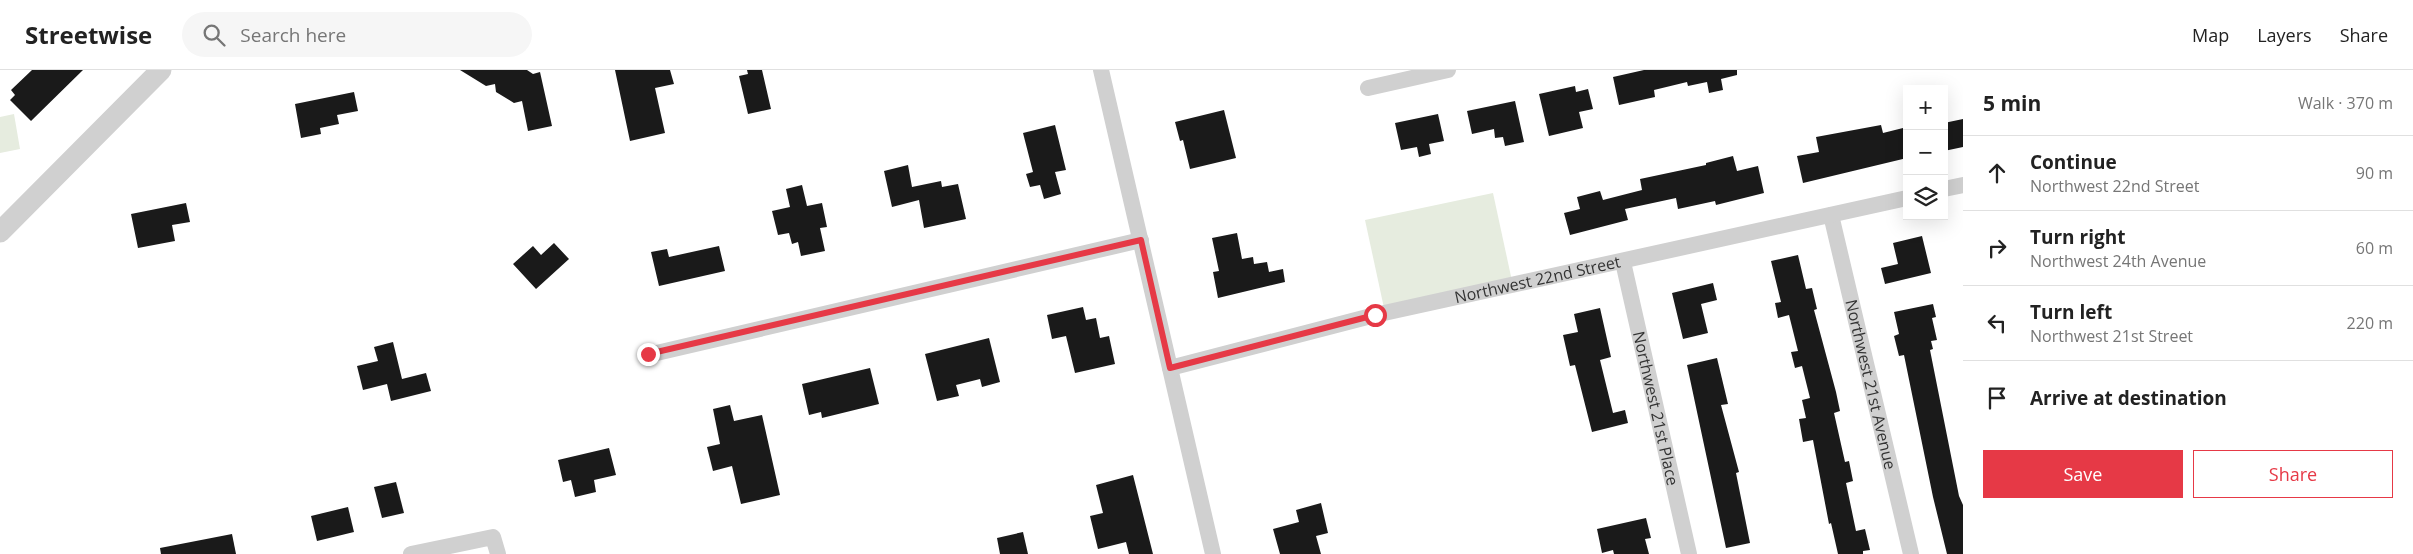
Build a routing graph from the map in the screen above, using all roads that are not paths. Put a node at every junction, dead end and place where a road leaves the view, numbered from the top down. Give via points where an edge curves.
1 (161, 70) edge
2 (1101, 70) edge
3 (1448, 70) edge
4 (1368, 88) dead end
5 (1963, 185) edge
6 (1948, 188) edge
7 (1903, 199) edge
8 (1831, 215) junction
9 (0, 232) edge
10 (1141, 240) junction
11 (1623, 262) junction
12 (648, 354) dead end
13 (1170, 368) junction
14 (411, 554) edge
15 (498, 554) edge
16 (1213, 554) edge
17 (1689, 554) edge
18 (1911, 554) edge

1 - 9 street
2 - 10 street
3 - 4 street
5 - 6 street
7 - 8 street, Northwest 22nd Street
8 - 11 street, Northwest 22nd Street
8 - 18 street, Northwest 21st Avenue
10 - 12 street
10 - 13 street
11 - 13 street, Northwest 22nd Street via 1370,316
11 - 17 street, Northwest 21st Place
13 - 16 street
14 - 15 street via 493,537

